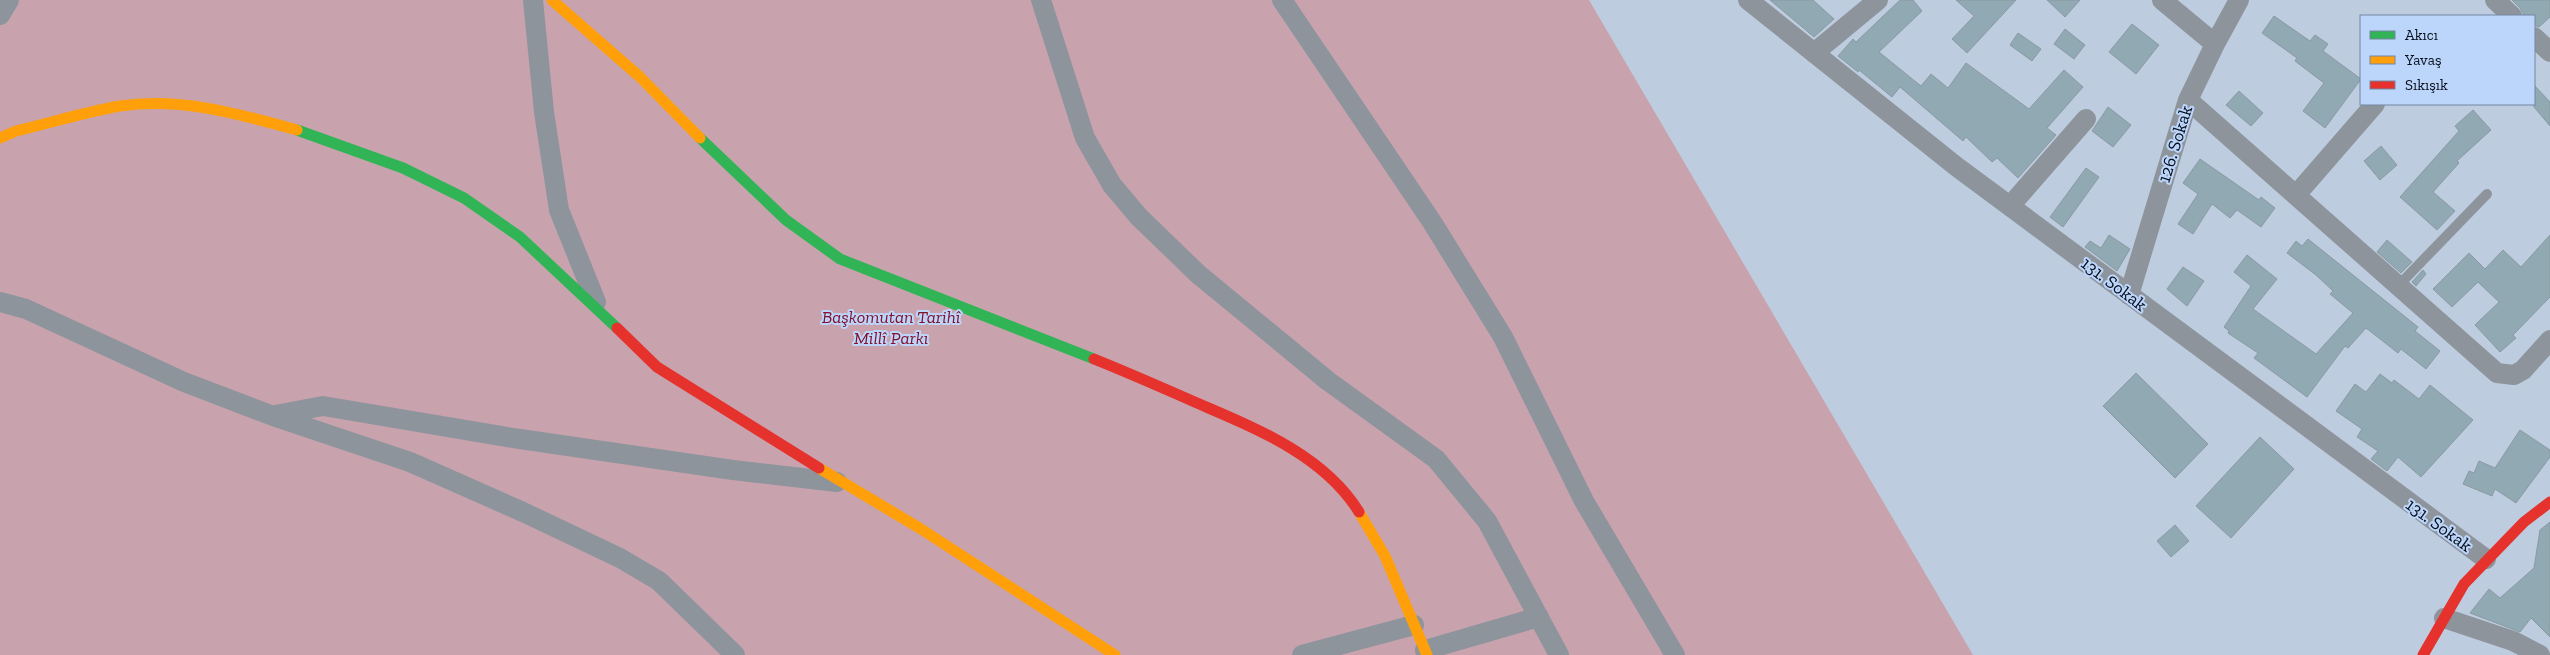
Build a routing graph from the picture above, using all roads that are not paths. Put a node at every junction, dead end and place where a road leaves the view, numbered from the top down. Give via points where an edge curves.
1 (9, 0) edge
2 (533, 0) edge
3 (552, 0) edge
4 (1041, 0) edge
5 (1282, 0) edge
6 (1748, 0) edge
7 (1878, 0) edge
8 (2162, 0) edge
9 (2239, 0) edge
10 (2495, 0) edge
11 (0, 15) edge
12 (2511, 15) edge
13 (2535, 38) edge
14 (2215, 44) junction
15 (1814, 52) junction
16 (2550, 52) edge
17 (2188, 100) junction
18 (2374, 105) edge
19 (2086, 119) dead end
20 (0, 138) edge
21 (2487, 194) dead end
22 (2296, 195) junction
23 (2010, 206) junction
24 (2397, 287) junction
25 (2129, 295) junction
26 (0, 302) edge
27 (600, 311) junction
28 (2550, 340) edge
29 (273, 416) junction
30 (841, 482) junction
31 (2550, 502) edge
32 (2486, 559) junction
33 (1539, 617) junction
34 (2444, 618) junction
35 (1414, 624) junction
36 (2434, 636) junction
37 (2541, 651) edge
38 (1426, 652) edge
39 (735, 655) edge
40 (1115, 655) edge
41 (1302, 655) edge
42 (1558, 655) edge
43 (1675, 655) edge
44 (2412, 655) edge
45 (2423, 655) edge

1 - 11 street
2 - 27 street via 544,112 559,210
3 - 35 street via 640,77 730,169 786,220 840,259 986,315 1207,407 1280,443 1317,466 1351,500 1385,556
4 - 33 street via 1085,138 1112,185 1198,274 1328,381 1436,459 1488,521
5 - 43 street via 1432,222 1503,337 1584,501
6 - 15 street, 131. Sokak
7 - 15 street
8 - 14 street
9 - 14 street, 126. Sokak
10 - 12 street
13 - 16 street
14 - 17 street, 126. Sokak
15 - 23 street, 131. Sokak
17 - 22 street
17 - 25 street, 126. Sokak
18 - 22 street
19 - 23 street
20 - 27 street via 16,131 121,106 180,104 221,109 302,130 403,168 464,198 520,237
21 - 24 lane
22 - 24 street
23 - 25 street, 131. Sokak
24 - 28 street via 2505,375 2523,370
25 - 32 street, 131. Sokak
26 - 29 street via 26,309 184,382
27 - 30 street via 658,367
29 - 30 street via 322,406 513,438
29 - 39 street via 410,462 620,558 659,580
30 - 40 street via 922,529
31 - 32 street
32 - 34 street via 2464,584
33 - 38 street
33 - 42 street
34 - 36 street
34 - 37 street
35 - 38 street
35 - 41 street
36 - 44 street
36 - 45 street

